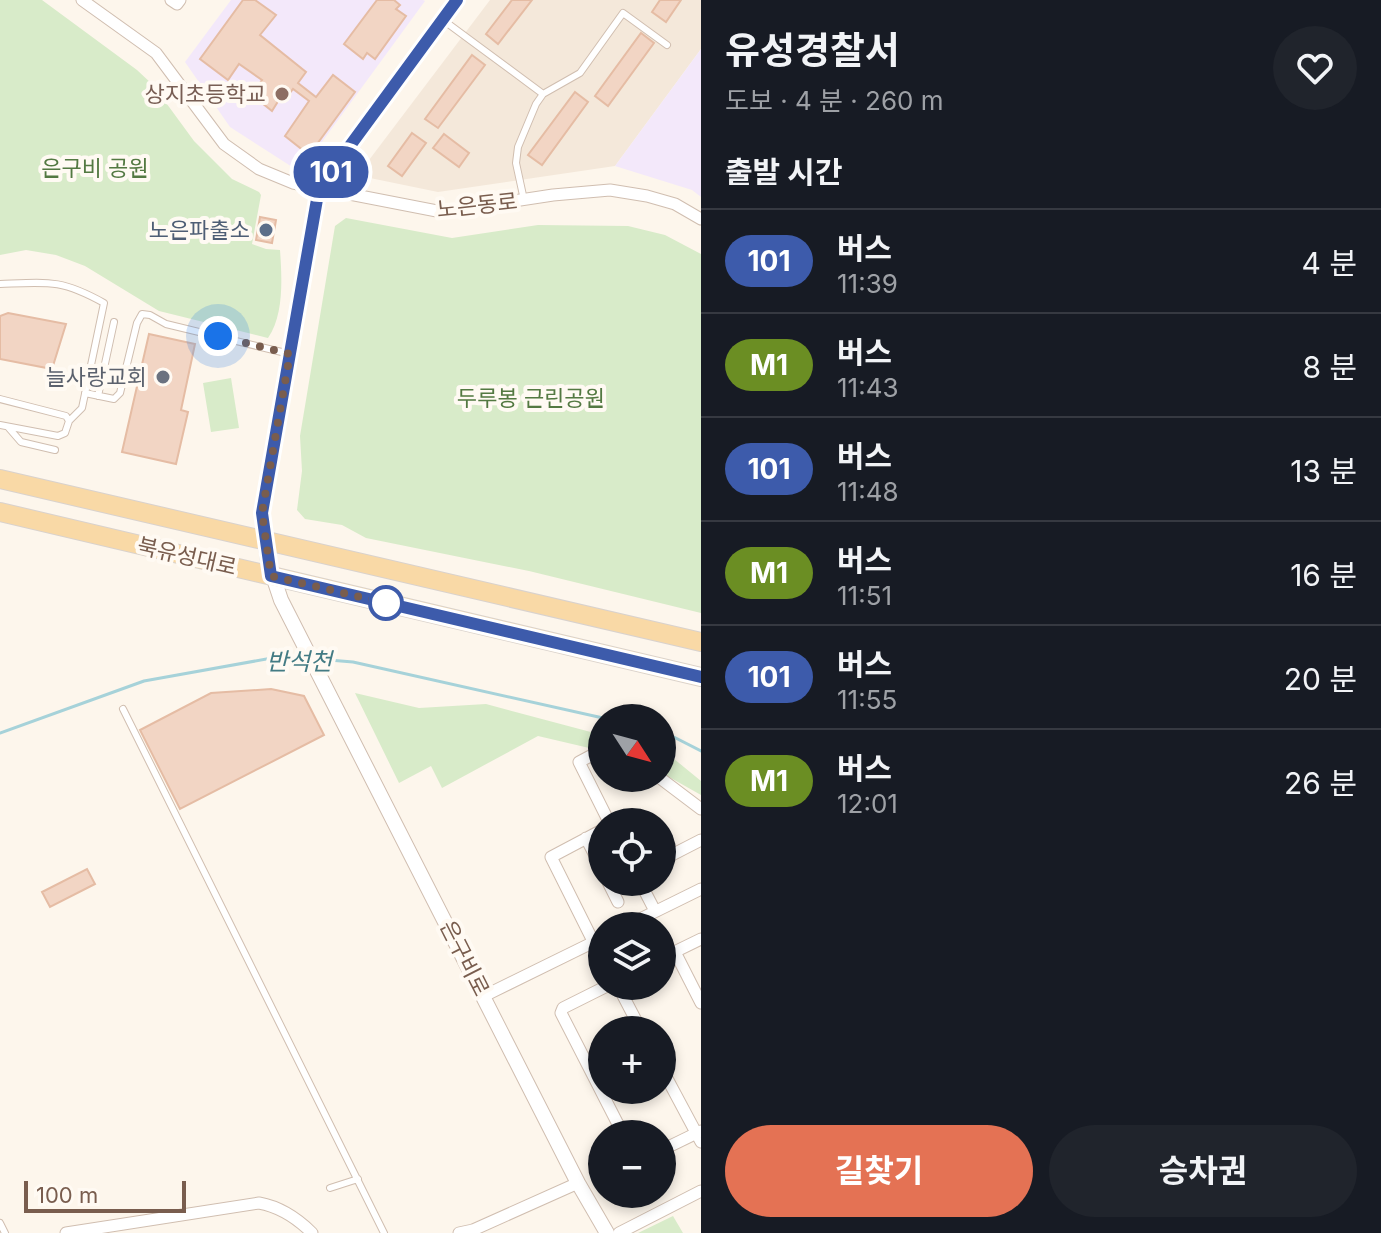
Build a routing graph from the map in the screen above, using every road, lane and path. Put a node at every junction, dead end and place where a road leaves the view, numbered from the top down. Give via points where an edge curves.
1 (171, 0) edge
2 (180, 0) edge
3 (457, 0) edge
4 (90, 2) edge
5 (443, 19) junction
6 (667, 45) dead end
7 (543, 94) junction
8 (319, 188) junction
9 (524, 200) junction
10 (701, 219) edge
11 (0, 284) edge
12 (114, 322) dead end
13 (290, 354) junction
14 (85, 393) junction
15 (98, 396) junction
16 (0, 399) edge
17 (68, 419) junction
18 (4, 426) edge
19 (55, 450) dead end
20 (0, 479) edge
21 (0, 512) edge
22 (265, 539) junction
23 (271, 576) junction
24 (701, 642) edge
25 (701, 677) edge
26 (123, 709) dead end
27 (588, 757) edge
28 (588, 780) edge
29 (676, 790) edge
30 (701, 809) edge
31 (586, 838) joint
32 (701, 840) edge
33 (588, 842) edge
34 (676, 853) edge
35 (701, 889) edge
36 (615, 896) edge
37 (647, 896) edge
38 (618, 902) dead end
39 (655, 911) joint
40 (588, 924) edge
41 (701, 939) edge
42 (588, 944) edge
43 (676, 952) edge
44 (676, 954) edge
45 (484, 996) junction
46 (588, 996) edge
47 (701, 1003) edge
48 (676, 1094) edge
49 (616, 1120) edge
50 (699, 1135) edge
51 (676, 1144) edge
52 (358, 1179) junction
53 (578, 1183) junction
54 (330, 1188) dead end
55 (701, 1191) edge
56 (0, 1223) edge
57 (5, 1233) edge
58 (66, 1233) edge
59 (312, 1233) edge
60 (384, 1233) edge
61 (459, 1233) edge
62 (607, 1233) edge
63 (619, 1233) edge

1 - 2 street
3 - 5 street
4 - 8 street, 노은동로 via 156,53 240,158 293,183
5 - 7 lane
5 - 8 street
6 - 7 lane via 623,13 580,73
7 - 9 lane via 518,147
8 - 9 street, 노은동로 via 442,212
8 - 13 street
9 - 10 street, 노은동로 via 610,190 675,204
11 - 14 lane via 51,282 104,303
12 - 15 lane
13 - 15 lane via 142,314 120,393 114,399
13 - 22 street via 262,513
14 - 15 lane
14 - 17 lane via 82,408
16 - 17 lane
17 - 18 lane via 65,433 58,436
18 - 19 lane via 21,442
20 - 22 main road, 북유성대로
21 - 23 main road, 북유성대로
22 - 23 street, 은구비로
22 - 24 main road, 북유성대로
23 - 25 main road, 북유성대로
23 - 45 street, 은구비로
26 - 52 lane
27 - 28 street via 579,762
29 - 30 street
31 - 33 street
31 - 40 street via 551,857
32 - 34 street
35 - 39 street
36 - 38 street
37 - 39 street
41 - 43 street
42 - 45 street
44 - 47 street
45 - 53 street, 은구비로
46 - 49 street via 561,1013
48 - 50 street
50 - 51 street
52 - 54 lane
52 - 60 lane
53 - 61 street
53 - 62 street, 은구비로
55 - 63 street
56 - 57 lane
58 - 59 street via 259,1203 291,1215

